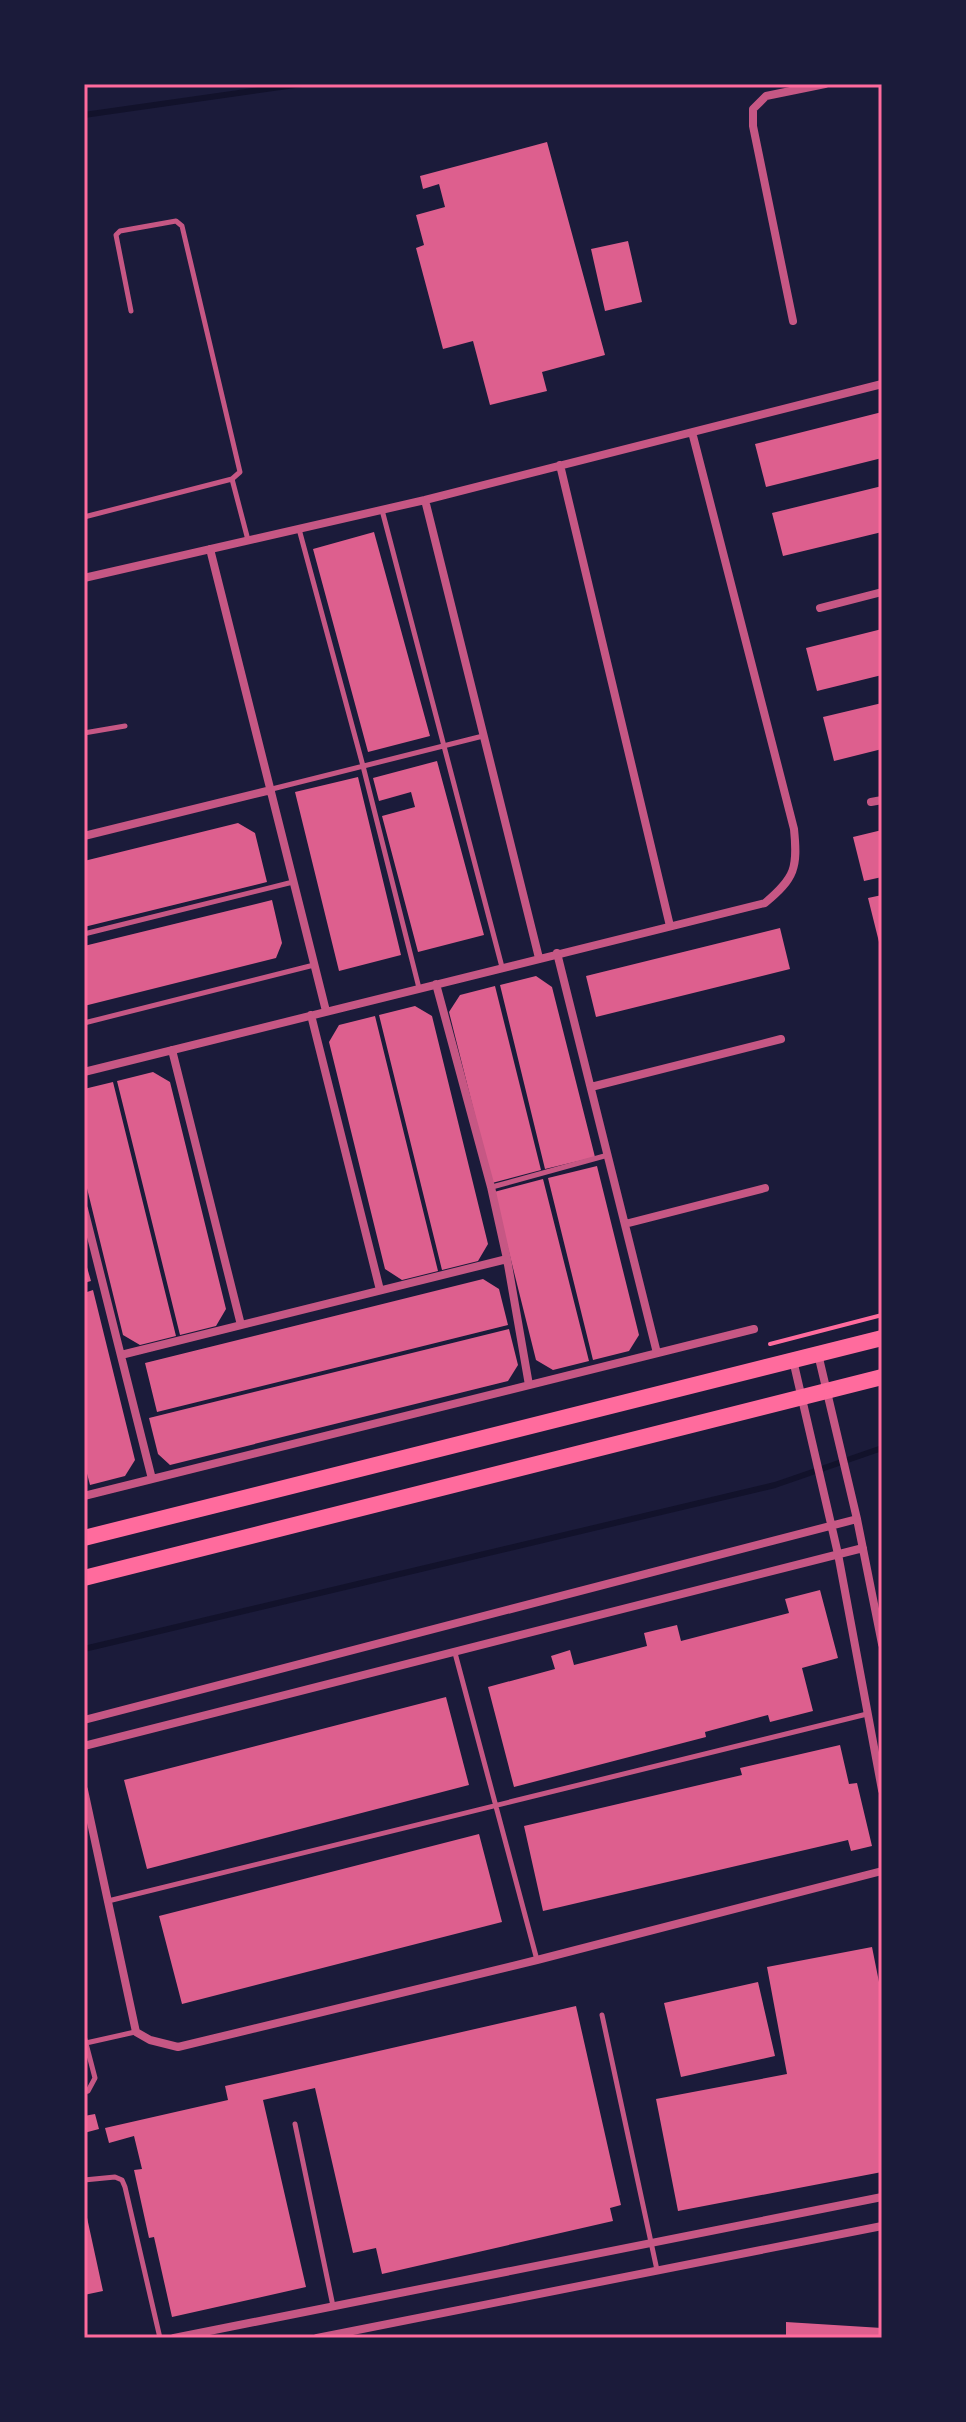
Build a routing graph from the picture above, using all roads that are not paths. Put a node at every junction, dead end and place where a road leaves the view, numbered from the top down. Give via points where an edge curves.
1 (825, 84) edge
2 (131, 311) dead end
3 (793, 321) dead end
4 (882, 384) edge
5 (692, 432) junction
6 (560, 465) junction
7 (232, 479) junction
8 (425, 500) junction
9 (382, 510) junction
10 (84, 517) edge
11 (299, 529) junction
12 (248, 541) junction
13 (210, 549) junction
14 (84, 578) edge
15 (882, 592) edge
16 (820, 608) dead end
17 (125, 726) dead end
18 (84, 733) edge
19 (485, 736) junction
20 (444, 746) junction
21 (363, 766) junction
22 (271, 790) junction
23 (882, 800) edge
24 (871, 802) dead end
25 (84, 836) edge
26 (294, 881) junction
27 (670, 926) junction
28 (84, 934) edge
29 (557, 953) junction
30 (539, 958) junction
31 (314, 965) junction
32 (502, 967) junction
33 (436, 984) junction
34 (419, 988) junction
35 (326, 1011) junction
36 (311, 1015) junction
37 (84, 1023) edge
38 (781, 1039) dead end
39 (172, 1050) junction
40 (84, 1072) edge
41 (591, 1087) junction
42 (608, 1155) junction
43 (491, 1187) junction
44 (765, 1188) dead end
45 (84, 1209) edge
46 (625, 1224) junction
47 (507, 1259) junction
48 (380, 1290) junction
49 (241, 1325) junction
50 (754, 1329) dead end
51 (882, 1338) edge
52 (657, 1353) junction
53 (818, 1354) junction
54 (121, 1355) junction
55 (793, 1360) junction
56 (882, 1377) edge
57 (529, 1385) junction
58 (827, 1391) junction
59 (802, 1397) junction
60 (152, 1479) junction
61 (84, 1496) edge
62 (857, 1519) junction
63 (832, 1525) junction
64 (84, 1538) edge
65 (863, 1548) junction
66 (838, 1554) junction
67 (84, 1578) edge
68 (882, 1644) edge
69 (455, 1653) junction
70 (867, 1714) junction
71 (84, 1720) edge
72 (84, 1746) edge
73 (84, 1790) edge
74 (882, 1790) edge
75 (494, 1806) junction
76 (882, 1871) edge
77 (107, 1901) junction
78 (537, 1960) junction
79 (602, 2015) dead end
80 (136, 2032) junction
81 (85, 2039) edge
82 (84, 2092) edge
83 (295, 2124) dead end
84 (84, 2180) edge
85 (882, 2197) edge
86 (882, 2226) edge
87 (652, 2243) junction
88 (657, 2270) junction
89 (333, 2306) junction
90 (160, 2338) edge
91 (174, 2338) edge
92 (317, 2338) edge

1 - 3 street via 766,96 753,109
2 - 7 lane via 116,235 176,221 182,226 240,472
4 - 5 street
5 - 6 street
5 - 27 street via 797,857 792,877 765,903
6 - 8 street
6 - 27 street
7 - 10 lane
7 - 12 lane
8 - 9 street
8 - 19 street
9 - 11 street
9 - 20 lane
11 - 12 street
11 - 21 lane
12 - 13 street
13 - 14 street
13 - 22 street
15 - 16 street
17 - 18 lane
19 - 20 lane
19 - 30 street
20 - 21 lane
20 - 32 lane
21 - 22 lane
21 - 34 lane
22 - 25 street
22 - 26 street
23 - 24 street
26 - 28 lane
26 - 31 street
27 - 29 street
29 - 30 street
29 - 41 street
30 - 32 street
31 - 35 street
31 - 37 lane
32 - 33 street
33 - 34 street
33 - 43 street
34 - 35 street
35 - 36 street
36 - 39 street
36 - 48 street
38 - 41 street
39 - 40 street
39 - 49 street
41 - 42 street
42 - 43 lane
42 - 46 street
43 - 47 street
44 - 46 street
45 - 54 street
46 - 52 street
47 - 48 street
47 - 57 street
48 - 49 street
49 - 54 street
50 - 52 street
51 - 53 main road
52 - 57 street
53 - 55 main road
53 - 58 street
54 - 60 street
55 - 59 street
55 - 64 main road
56 - 58 main road
57 - 60 street
58 - 59 main road
58 - 62 street
59 - 63 street
59 - 67 main road
60 - 61 street
62 - 63 street
62 - 65 street
63 - 66 street
63 - 71 street
65 - 66 street
65 - 68 street
66 - 69 street
66 - 70 street
69 - 72 street
69 - 75 lane
70 - 74 street
70 - 75 lane
73 - 77 street
75 - 77 lane
75 - 78 lane
76 - 78 street
77 - 80 street
78 - 80 street via 178,2047
79 - 87 lane
80 - 81 lane
81 - 82 lane via 95,2078
83 - 89 lane
84 - 90 lane via 122,2180
85 - 87 street
86 - 88 street
87 - 88 lane
87 - 89 street
88 - 92 street
89 - 91 street

